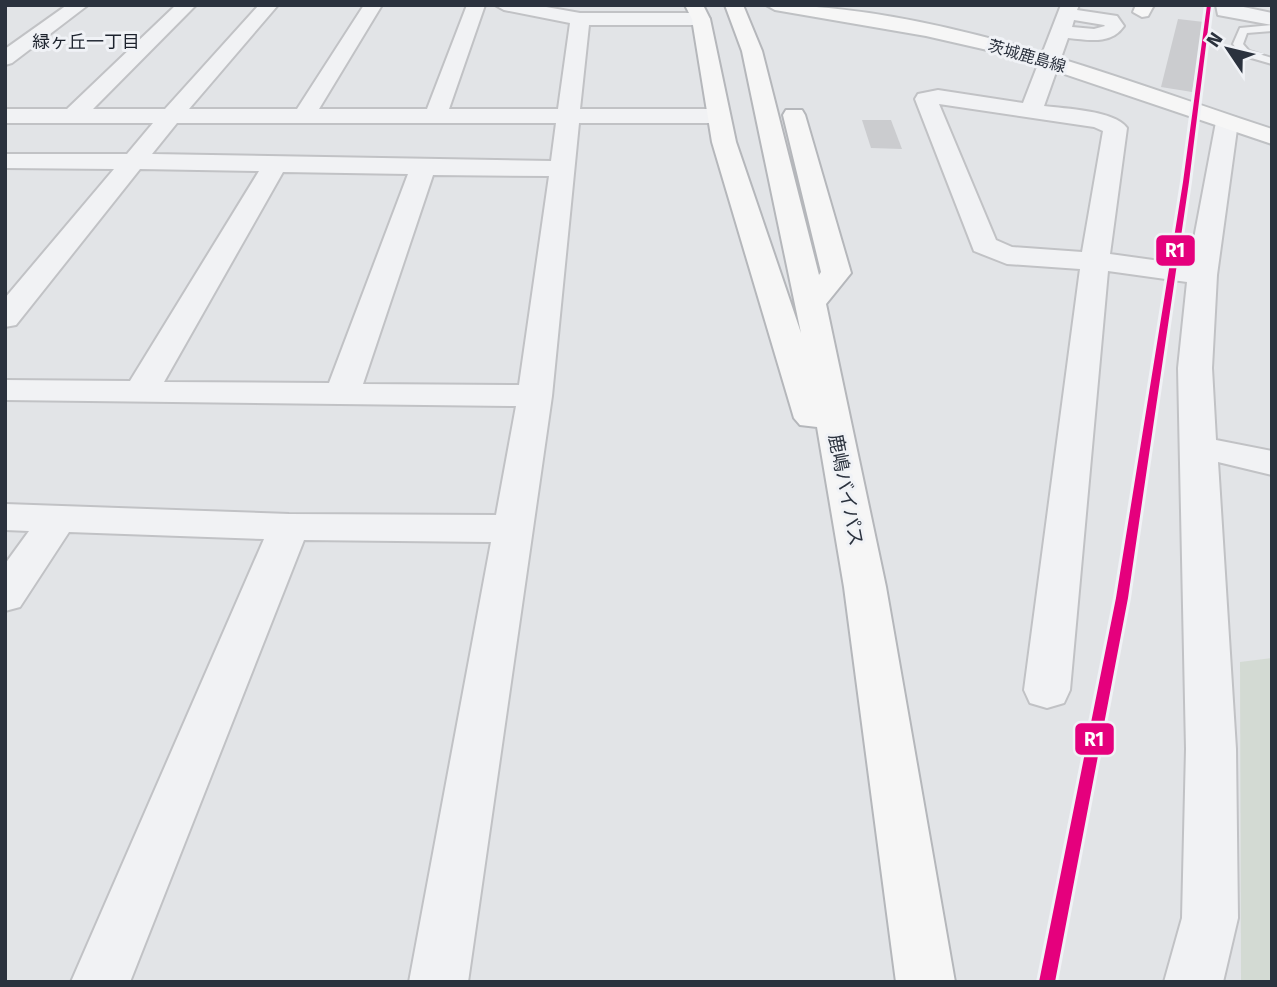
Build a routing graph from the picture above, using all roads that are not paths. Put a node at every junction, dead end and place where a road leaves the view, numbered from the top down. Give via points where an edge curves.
1 (79, 5) edge
2 (187, 5) edge
3 (269, 5) edge
4 (373, 5) edge
5 (476, 5) edge
6 (504, 5) edge
7 (734, 5) edge
8 (754, 5) edge
9 (775, 5) edge
10 (1088, 5) edge
11 (1225, 5) edge
12 (1143, 8) edge
13 (697, 12) edge
14 (1066, 17) edge
15 (580, 19) junction
16 (1272, 19) edge
17 (1272, 28) edge
18 (765, 56) junction
19 (5, 59) edge
20 (1049, 61) junction
21 (1272, 61) edge
22 (790, 98) dead end
23 (1031, 111) junction
24 (74, 115) junction
25 (5, 116) edge
26 (171, 116) junction
27 (304, 116) junction
28 (719, 116) junction
29 (435, 117) junction
30 (567, 117) junction
31 (1227, 122) junction
32 (1272, 137) edge
33 (16, 161) edge
34 (132, 163) junction
35 (276, 163) junction
36 (422, 169) junction
37 (564, 169) junction
38 (5, 181) edge
39 (1095, 261) junction
40 (1202, 275) junction
41 (811, 303) junction
42 (5, 318) edge
43 (5, 390) edge
44 (141, 392) junction
45 (341, 394) junction
46 (535, 396) junction
47 (1198, 447) junction
48 (1272, 463) edge
49 (5, 517) edge
50 (58, 519) junction
51 (289, 527) junction
52 (513, 529) junction
53 (865, 587) junction
54 (5, 596) edge
55 (1047, 690) dead end
56 (100, 982) edge
57 (438, 982) edge
58 (926, 982) edge
59 (1193, 982) edge

1 - 19 street
2 - 24 street
3 - 26 street
4 - 27 street
5 - 29 street
6 - 15 street
7 - 18 main road, 鹿嶋バイパス
8 - 18 main road
9 - 20 main road, 茨城鹿島線 via 926,30
10 - 12 street
11 - 16 street via 1224,11 1233,15
13 - 15 street
13 - 28 main road
14 - 20 street
15 - 30 street
17 - 21 lane via 1243,30 1238,44 1245,53
18 - 41 main road, 鹿嶋バイパス
20 - 23 street
20 - 31 main road, 茨城鹿島線
22 - 41 main road via 836,273
23 - 39 street via 1100,121 1115,128
23 - 39 street via 926,99 984,245 1007,255
24 - 25 street
24 - 26 street
26 - 27 street
26 - 34 street
27 - 29 street
28 - 30 street
28 - 53 main road
29 - 30 street
30 - 37 street
31 - 32 main road, 茨城鹿島線
31 - 40 street
33 - 34 street
33 - 38 street
34 - 35 street
34 - 42 street
35 - 36 street
35 - 44 street
36 - 37 street
36 - 45 street
37 - 46 street
39 - 40 street
39 - 55 street
40 - 47 street via 1195,368
41 - 53 main road, 鹿嶋バイパス
43 - 44 street
44 - 45 street
45 - 46 street
46 - 52 street
47 - 48 street
47 - 59 street via 1211,749 1210,918
49 - 50 street
50 - 51 street
50 - 54 street
51 - 52 street
51 - 56 street
52 - 57 street
53 - 58 main road, 鹿嶋バイパス

